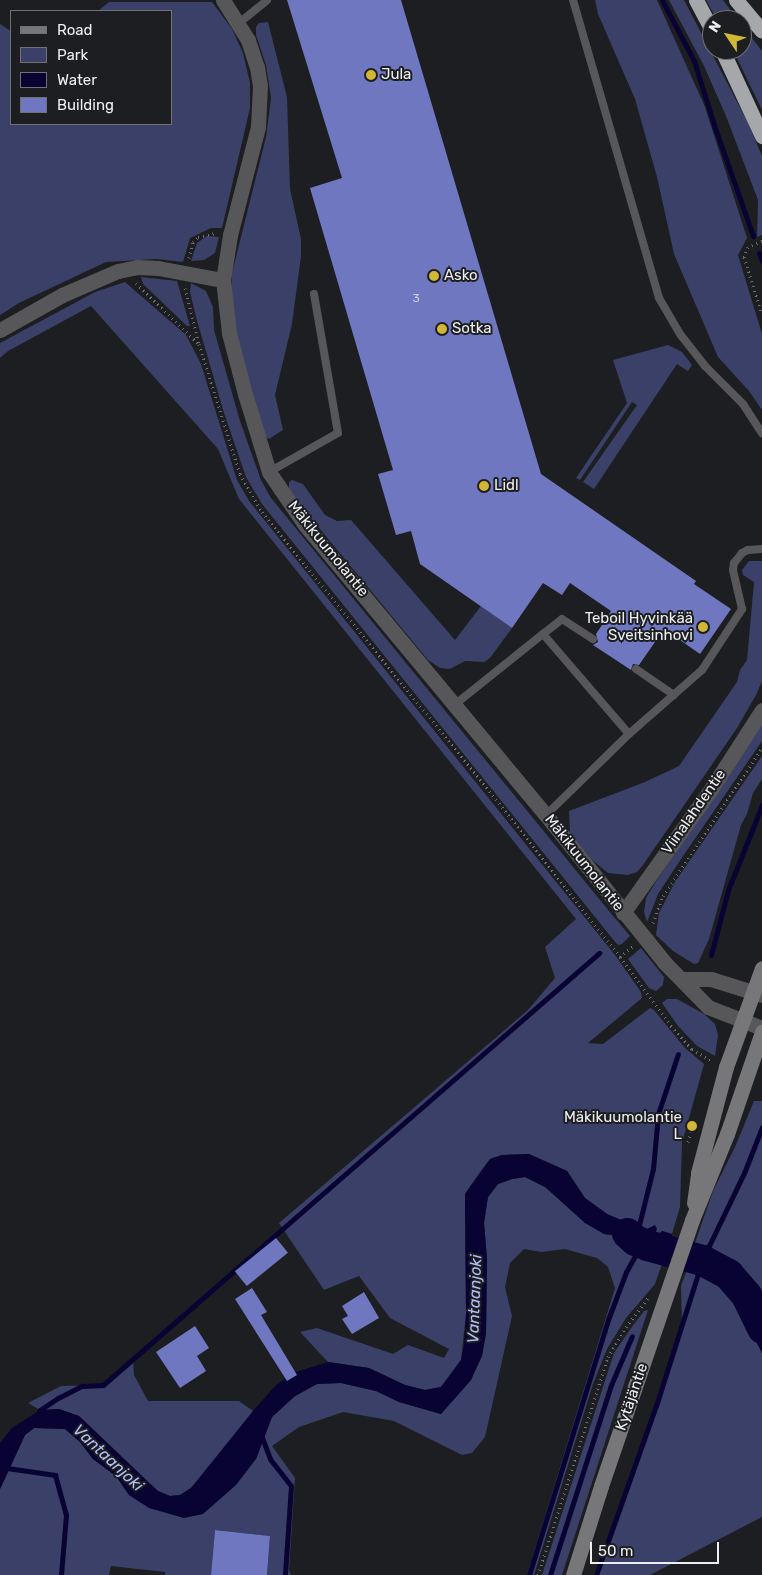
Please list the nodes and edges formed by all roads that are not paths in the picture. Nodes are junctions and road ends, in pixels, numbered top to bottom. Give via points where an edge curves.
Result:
1 (223, 0) edge
2 (267, 0) edge
3 (573, 0) edge
4 (696, 0) edge
5 (736, 0) edge
6 (702, 11) edge
7 (239, 23) junction
8 (762, 31) edge
9 (727, 60) edge
10 (762, 136) edge
11 (223, 280) junction
12 (314, 294) dead end
13 (0, 330) edge
14 (762, 433) edge
15 (269, 472) junction
16 (762, 549) edge
17 (543, 634) junction
18 (593, 639) dead end
19 (636, 669) dead end
20 (674, 695) junction
21 (453, 706) junction
22 (762, 710) edge
23 (629, 734) junction
24 (546, 814) junction
25 (624, 913) junction
26 (762, 968) edge
27 (683, 979) junction
28 (758, 993) edge
29 (743, 1022) junction
30 (762, 1030) edge
31 (692, 1220) junction
32 (573, 1575) edge

1 - 7 street, Mäkikuumolantie
2 - 7 lane
3 - 14 lane via 659,298 680,334 705,366 743,404
4 - 6 highway
5 - 8 highway
7 - 11 street, Mäkikuumolantie via 257,67 260,105 258,127 230,235
9 - 10 highway
11 - 13 street via 137,267 62,295
11 - 15 street, Mäkikuumolantie via 229,334
12 - 15 lane via 338,434
15 - 21 street, Mäkikuumolantie via 305,525
16 - 20 lane via 748,550 737,559 733,570 742,609 702,670
17 - 18 lane via 562,618
17 - 21 lane
17 - 23 lane
19 - 20 lane
20 - 23 lane
21 - 24 street, Mäkikuumolantie
22 - 25 street, Viinalahdentie
23 - 24 lane
24 - 25 street, Mäkikuumolantie
25 - 27 street, Mäkikuumolantie via 664,962
26 - 28 street, Kytäjäntie
27 - 28 street via 711,979
27 - 29 street, Mäkikuumolantie via 708,1007
28 - 29 street, Kytäjäntie
29 - 30 street, Mäkikuumolantie
29 - 31 street, Kytäjäntie via 712,1115 698,1173
30 - 31 street, Kytäjäntie via 714,1170
31 - 32 street, Kytäjäntie

